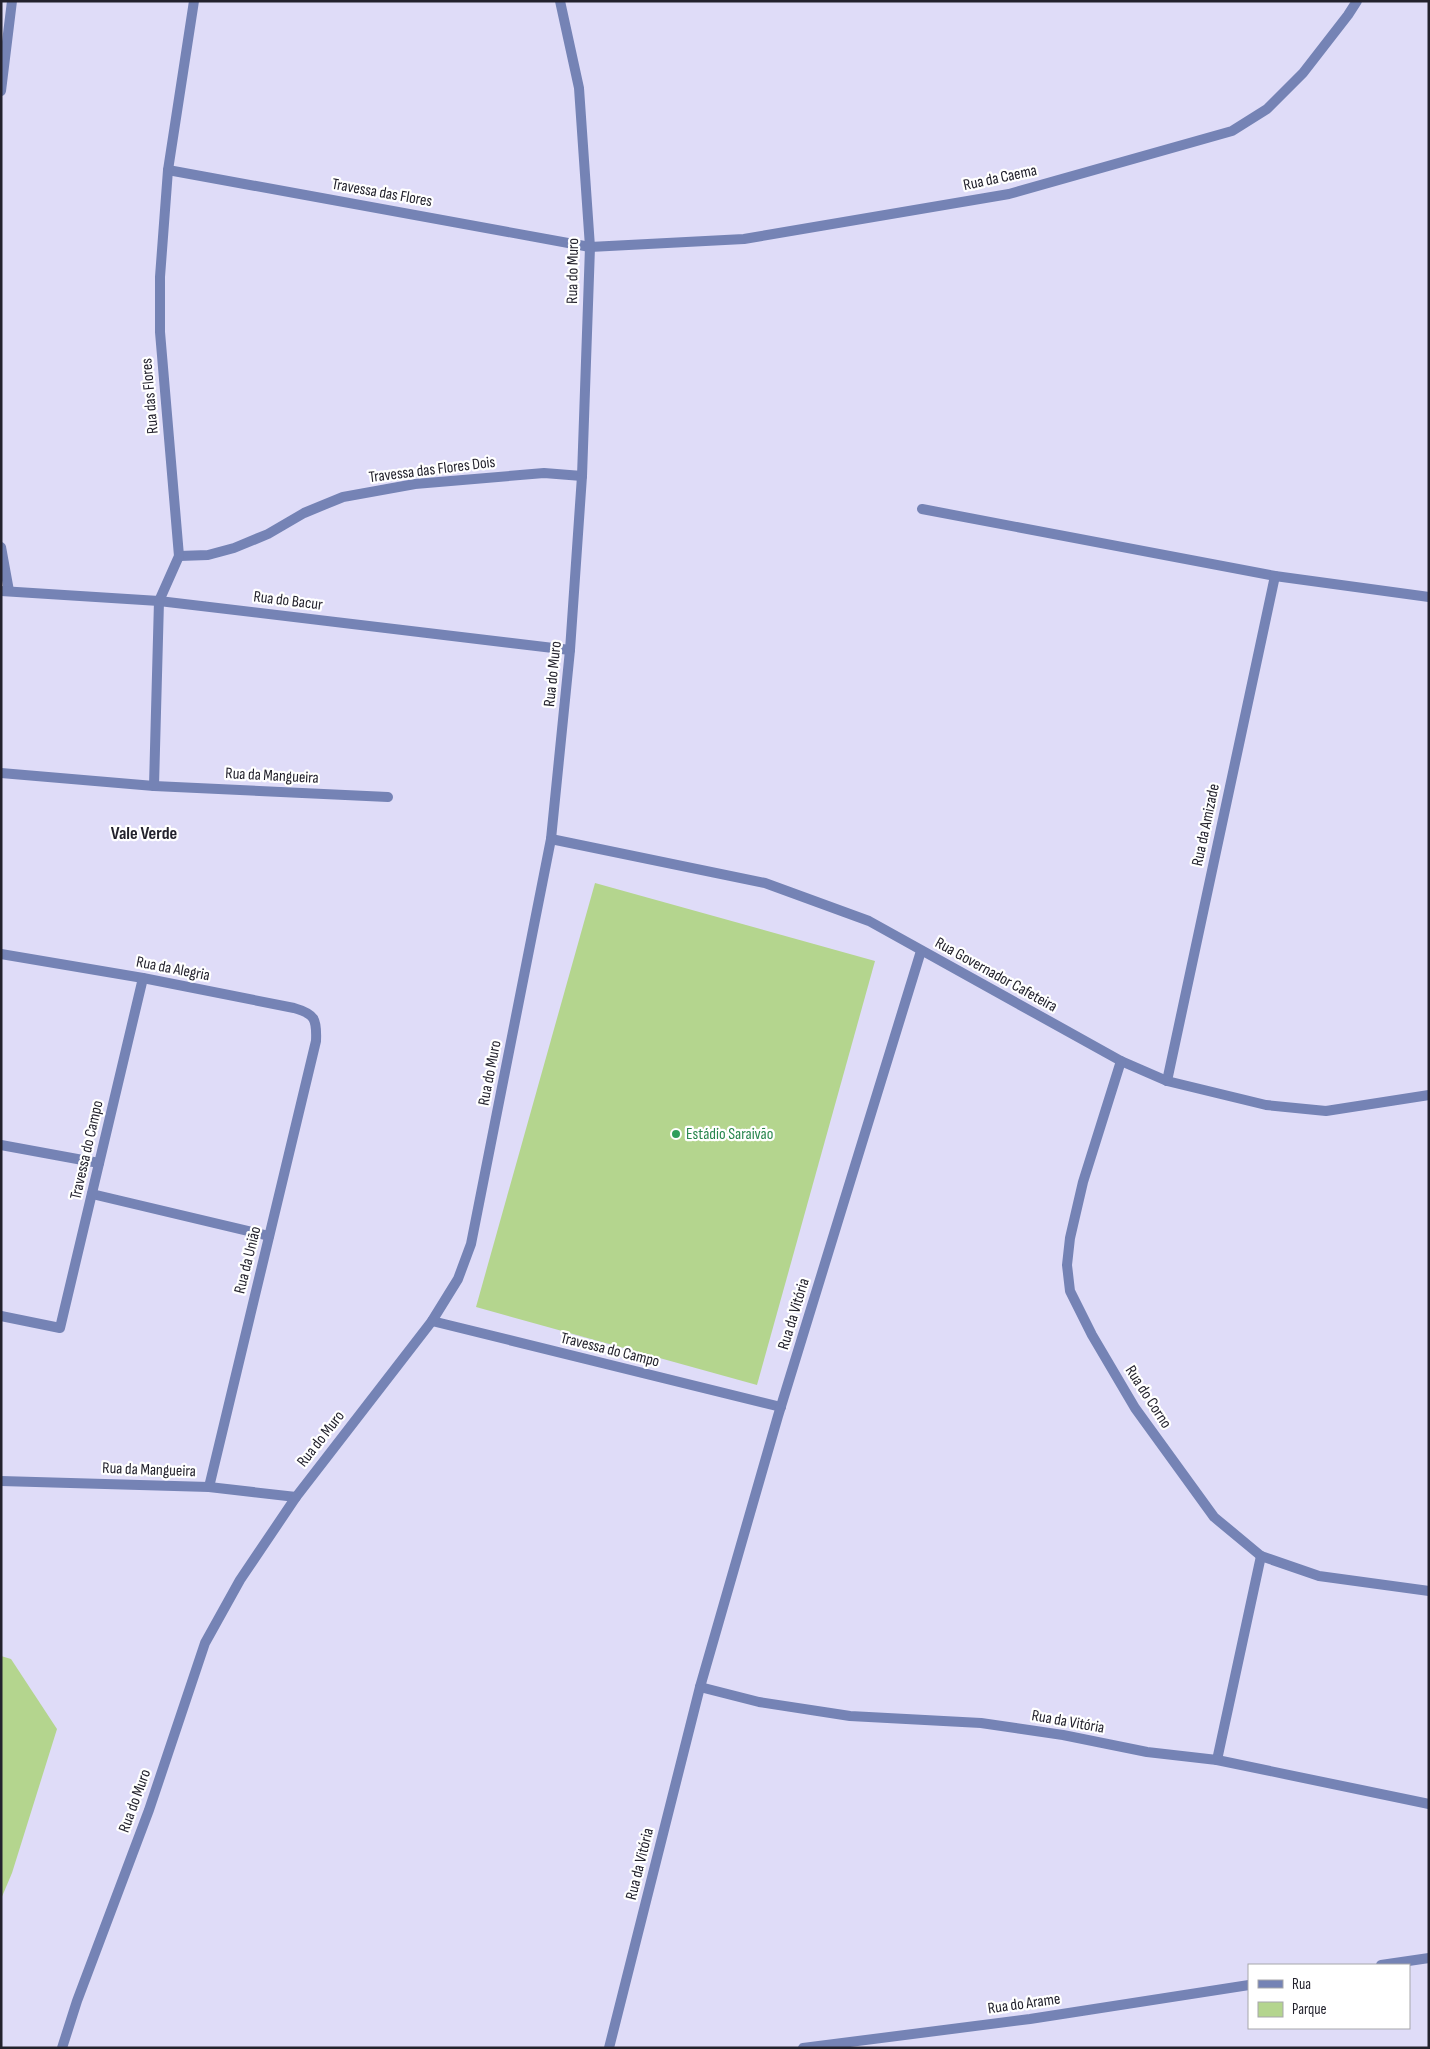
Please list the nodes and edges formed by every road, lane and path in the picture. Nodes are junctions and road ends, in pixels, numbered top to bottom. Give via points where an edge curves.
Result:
1 (12, 1) edge
2 (194, 1) edge
3 (560, 1) edge
4 (1357, 1) edge
5 (1, 91) edge
6 (168, 170) junction
7 (590, 247) junction
8 (582, 476) junction
9 (922, 509) dead end
10 (1, 547) edge
11 (179, 556) junction
12 (1275, 576) junction
13 (5, 591) edge
14 (1429, 597) edge
15 (160, 600) junction
16 (570, 650) junction
17 (1, 773) edge
18 (154, 786) junction
19 (388, 797) dead end
20 (551, 839) junction
21 (921, 951) junction
22 (1, 954) edge
23 (143, 978) junction
24 (316, 1041) joint
25 (1121, 1061) junction
26 (1167, 1081) junction
27 (1429, 1095) edge
28 (1, 1145) edge
29 (99, 1164) junction
30 (92, 1194) junction
31 (269, 1236) junction
32 (1, 1316) edge
33 (432, 1321) junction
34 (781, 1407) junction
35 (1, 1481) edge
36 (209, 1487) junction
37 (296, 1497) junction
38 (1261, 1556) junction
39 (1429, 1591) edge
40 (700, 1687) junction
41 (1217, 1760) junction
42 (1429, 1804) edge
43 (1429, 1958) edge
44 (1388, 1964) edge
45 (1248, 1985) edge
46 (62, 2048) edge
47 (609, 2048) edge
48 (803, 2048) edge

1 - 5 street
2 - 6 street, Rua das Flores
3 - 7 street, Rua do Muro via 579,88
4 - 7 street, Rua da Caema via 1303,73 1267,109 1232,131 1009,194 744,239
6 - 7 street, Travessa das Flores
6 - 11 street, Rua das Flores via 160,277 160,332
7 - 8 street, Rua do Muro
8 - 11 street, Travessa das Flores Dois via 544,473 415,484 343,497 234,548 208,555
8 - 16 street, Rua do Muro
9 - 12 street
10 - 13 street
11 - 15 street, Rua das Flores
12 - 14 street
12 - 26 street, Rua da Amizade
13 - 15 street, Rua do Bacur
15 - 16 street, Rua do Bacur
15 - 18 street, Rua das Flores
16 - 20 street, Rua do Muro
17 - 18 street
18 - 19 street, Rua da Mangueira
20 - 21 street, Rua Governador Cafeteira via 765,883 869,921
20 - 33 street, Rua do Muro via 471,1244 458,1279
21 - 25 street, Rua Governador Cafeteira
21 - 34 street, Rua da Vitória
22 - 23 street, Rua da Alegria
23 - 24 street, Rua da Alegria via 309,1013 317,1028
23 - 29 street, Travessa do Campo
24 - 31 street, Rua da União
25 - 26 street, Rua Governador Cafeteira
25 - 38 street, Rua do Corno via 1083,1182 1070,1238 1067,1265 1070,1291 1135,1408 1214,1517
26 - 27 street, Rua Governador Cafeteira via 1266,1105 1326,1111
28 - 29 street
29 - 30 street, Travessa do Campo
30 - 31 street
30 - 32 street, Travessa do Campo via 60,1328
31 - 36 street, Rua da União
33 - 34 street, Travessa do Campo
33 - 37 street, Rua do Muro
34 - 40 street, Rua da Vitória
35 - 36 street, Rua da Mangueira
36 - 37 street, Rua da Mangueira
37 - 46 street, Rua do Muro via 240,1580 205,1643 149,1810 76,2002
38 - 39 street, Rua do Corno via 1319,1576
38 - 41 street
40 - 41 street, Rua da Vitória via 759,1702 850,1716 981,1723 1064,1735 1146,1752
40 - 47 street, Rua da Vitória
41 - 42 street, Rua da Vitória
43 - 44 street
45 - 48 street, Rua do Arame

